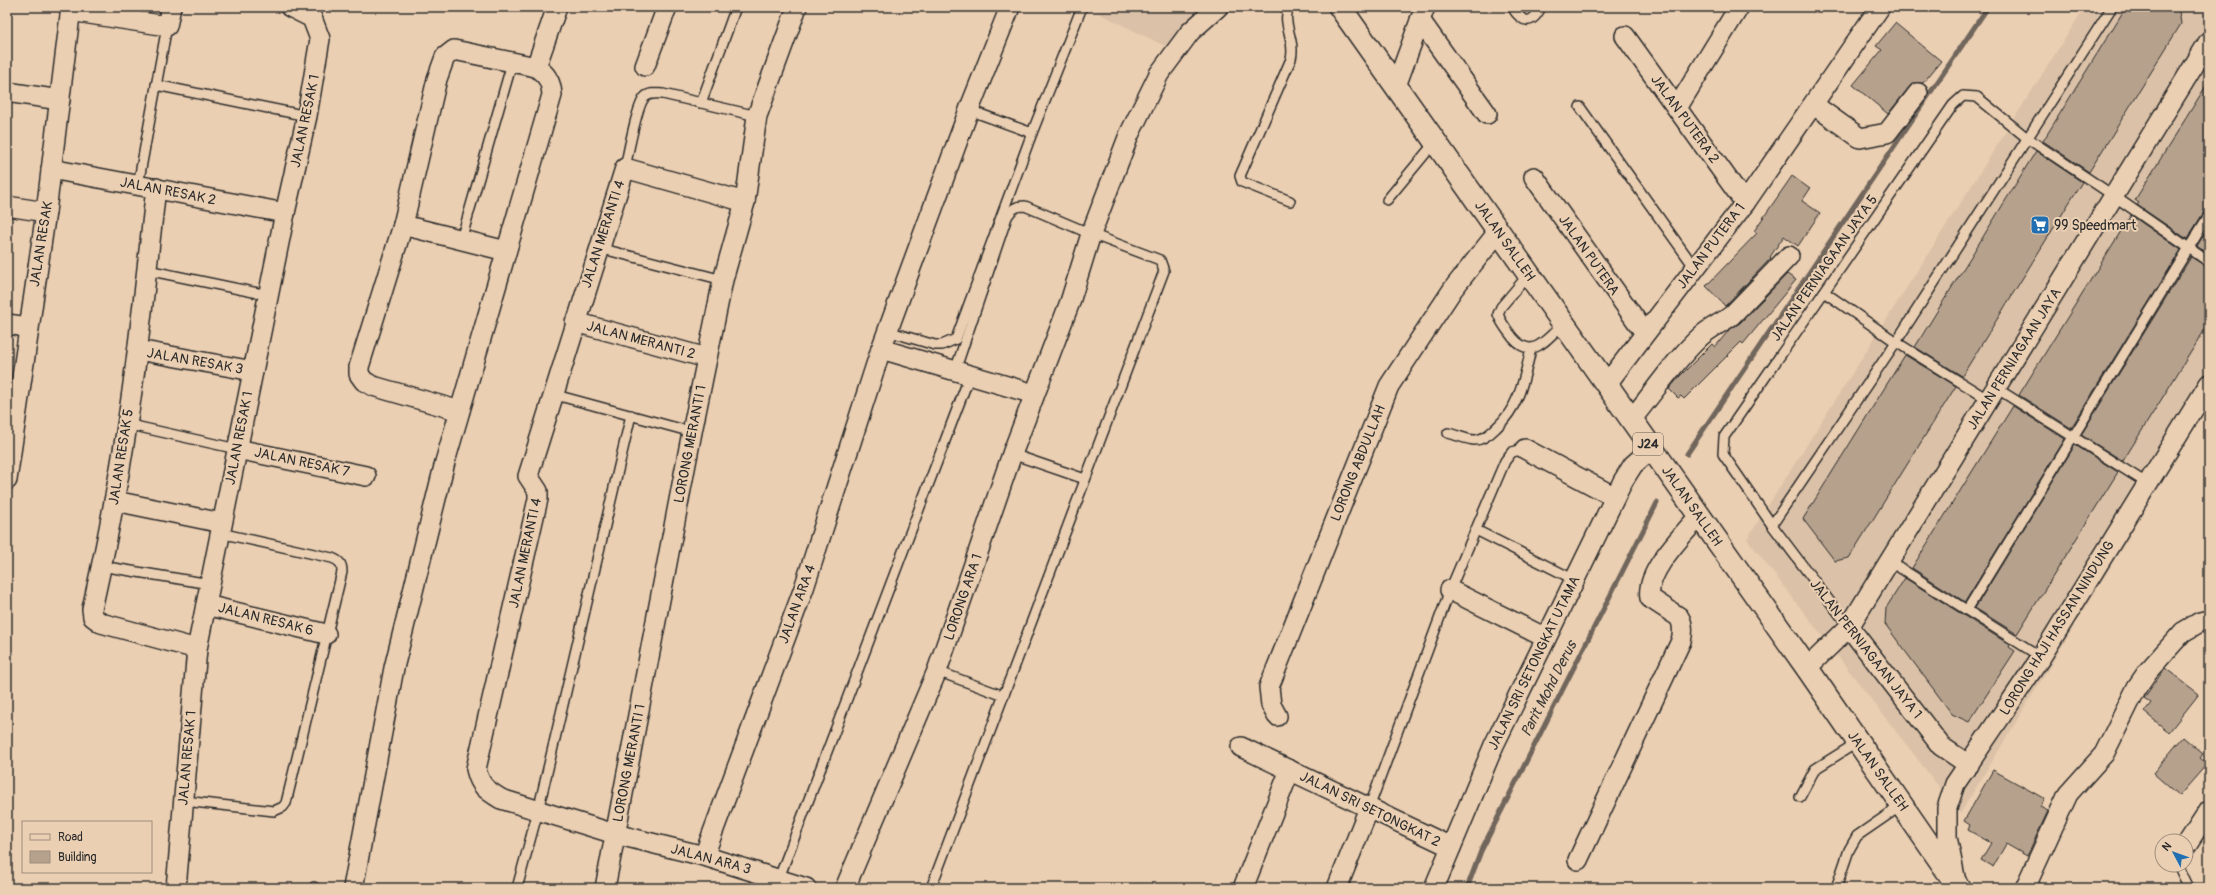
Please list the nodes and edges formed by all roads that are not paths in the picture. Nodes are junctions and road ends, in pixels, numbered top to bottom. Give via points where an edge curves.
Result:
1 (171, 7) edge
2 (290, 7) edge
3 (557, 7) edge
4 (667, 7) edge
5 (736, 7) edge
6 (797, 7) edge
7 (1010, 7) edge
8 (1082, 7) edge
9 (1218, 7) edge
10 (1289, 7) edge
11 (1340, 7) edge
12 (1512, 7) edge
13 (1541, 7) edge
14 (1739, 7) edge
15 (1880, 7) edge
16 (2112, 7) edge
17 (71, 9) edge
18 (1423, 14) edge
19 (167, 26) junction
20 (1625, 36) dead end
21 (2209, 41) edge
22 (512, 63) junction
23 (645, 66) dead end
24 (536, 67) junction
25 (156, 86) junction
26 (1396, 86) junction
27 (7, 92) edge
28 (1918, 93) dead end
29 (60, 100) junction
30 (701, 103) junction
31 (1814, 105) junction
32 (1580, 107) dead end
33 (1677, 108) junction
34 (969, 110) junction
35 (1487, 114) dead end
36 (307, 116) junction
37 (757, 116) junction
38 (1032, 133) junction
39 (2027, 138) junction
40 (1435, 142) junction
41 (624, 168) junction
42 (51, 169) junction
43 (1534, 178) dead end
44 (147, 186) junction
45 (2114, 196) junction
46 (1387, 200) dead end
47 (1290, 201) dead end
48 (745, 202) junction
49 (1745, 203) junction
50 (7, 206) edge
51 (46, 212) junction
52 (285, 213) junction
53 (2209, 215) edge
54 (403, 225) junction
55 (1498, 232) junction
56 (1091, 234) junction
57 (461, 240) junction
58 (599, 248) junction
59 (2188, 249) junction
60 (506, 250) junction
61 (1789, 256) dead end
62 (2209, 262) edge
63 (1695, 268) junction
64 (147, 270) junction
65 (1528, 275) junction
66 (723, 280) junction
67 (1824, 292) junction
68 (268, 295) junction
69 (576, 322) junction
70 (7, 324) edge
71 (1563, 324) junction
72 (28, 327) junction
73 (887, 331) junction
74 (1645, 333) junction
75 (1896, 342) junction
76 (1531, 348) junction
77 (881, 349) junction
78 (138, 350) junction
79 (707, 358) junction
80 (253, 371) junction
81 (962, 373) junction
82 (1606, 384) junction
83 (2209, 384) edge
84 (552, 394) junction
85 (1034, 394) junction
86 (1992, 394) junction
87 (460, 411) junction
88 (631, 415) junction
89 (1631, 420) junction
90 (126, 424) junction
91 (692, 432) junction
92 (1448, 433) dead end
93 (2072, 438) junction
94 (237, 449) junction
95 (1525, 449) joint
96 (1652, 449) junction
97 (1012, 454) junction
98 (366, 476) dead end
99 (1085, 479) junction
100 (7, 480) edge
101 (2148, 484) junction
102 (1615, 497) junction
103 (115, 501) junction
104 (1699, 516) junction
105 (1772, 525) junction
106 (221, 528) junction
107 (1476, 530) junction
108 (1889, 561) junction
109 (101, 566) junction
110 (1575, 580) junction
111 (210, 584) junction
112 (1450, 590) junction
113 (206, 605) junction
114 (1966, 610) junction
115 (2209, 620) edge
116 (1849, 627) junction
117 (326, 634) junction
118 (1546, 638) junction
119 (197, 649) junction
120 (2041, 657) junction
121 (1807, 668) junction
122 (937, 671) junction
123 (1004, 696) junction
124 (1277, 716) dead end
125 (1858, 742) junction
126 (1241, 747) dead end
127 (1969, 765) junction
128 (1290, 770) junction
129 (1800, 797) dead end
130 (184, 801) junction
131 (1902, 805) junction
132 (1369, 808) junction
133 (2209, 810) edge
134 (538, 811) junction
135 (2194, 833) edge
136 (615, 834) junction
137 (1451, 847) junction
138 (704, 856) junction
139 (1578, 860) dead end
140 (2182, 873) edge
141 (779, 878) junction
142 (1958, 885) edge
143 (176, 888) edge
144 (353, 888) edge
145 (517, 888) edge
146 (606, 888) edge
147 (806, 888) edge
148 (845, 888) edge
149 (932, 888) edge
150 (1244, 888) edge
151 (1337, 888) edge
152 (1434, 888) edge
153 (1836, 888) edge
154 (2025, 888) edge
155 (2189, 888) edge

1 - 19 street
2 - 36 street, JALAN RESAK 1 via 312,18 320,39
3 - 24 street
4 - 23 street
5 - 30 lane
6 - 37 street, LORONG MERANTI 1
7 - 34 street, JALAN ARA 4
8 - 38 lane
9 - 56 street, LORONG ARA 1 via 1190,32 1159,74 1128,135
10 - 47 lane via 1286,14 1294,49 1240,176 1242,182
11 - 26 main road, JALAN SALLEH / J24
12 - 13 lane via 1520,18 1527,21 1535,17
14 - 33 street
15 - 31 street, JALAN PUTERA 1
16 - 39 lane
17 - 19 street
17 - 29 street, JALAN RESAK
18 - 26 street
18 - 35 street
19 - 25 lane
20 - 33 street, JALAN PUTERA 2
21 - 45 street, JALAN PERNIAGAAN JAYA
22 - 24 street
22 - 54 street via 454,50 445,56
22 - 57 lane
24 - 60 street via 546,75 551,84 552,95
25 - 36 lane
25 - 44 lane
26 - 40 main road, JALAN SALLEH / J24
27 - 29 street
28 - 31 street via 1887,133 1860,138
29 - 42 street, JALAN RESAK
30 - 37 lane
30 - 41 lane via 663,94 649,94 644,97 638,110
31 - 49 street, JALAN PUTERA 1
32 - 63 lane
33 - 49 street, JALAN PUTERA 2
34 - 38 lane
34 - 73 street, JALAN ARA 4
36 - 52 street, JALAN RESAK 1
37 - 48 street, LORONG MERANTI 1
38 - 73 lane via 956,339 935,345
39 - 45 lane
39 - 67 lane, JALAN PERNIAGAAN JAYA 5 via 1976,97 1963,96 1953,105
39 - 75 lane
40 - 46 lane
40 - 55 main road, JALAN SALLEH / J24
41 - 48 street
41 - 58 street, JALAN MERANTI 4
42 - 44 street, JALAN RESAK 2
42 - 51 street, JALAN RESAK
43 - 74 street, JALAN PUTERA
44 - 52 street, JALAN RESAK 2
44 - 64 street, JALAN RESAK 5
45 - 59 lane
45 - 86 street, JALAN PERNIAGAAN JAYA
48 - 66 street, LORONG MERANTI 1
49 - 63 street, JALAN PUTERA 1
50 - 51 street
51 - 72 street, JALAN RESAK
52 - 68 street, JALAN RESAK 1
53 - 59 lane
54 - 57 street
54 - 87 street via 358,374 374,386
55 - 65 main road, JALAN SALLEH / J24
55 - 124 street, LORONG ABDULLAH via 1453,289 1389,386 1269,686 1271,705
56 - 81 lane via 1026,206 1017,206 1011,210
56 - 85 street, LORONG ARA 1 via 1070,302
56 - 99 lane via 1160,260 1164,271
57 - 60 street
58 - 66 lane
58 - 69 street, JALAN MERANTI 4
59 - 62 lane
59 - 93 lane
60 - 87 street
61 - 89 street via 1732,315 1710,328 1696,341
63 - 74 street, JALAN PUTERA 1
64 - 68 lane
64 - 78 street, JALAN RESAK 5
65 - 71 main road, JALAN SALLEH / J24
65 - 76 lane via 1498,314 1503,325 1520,346
66 - 79 street, LORONG MERANTI 1
67 - 75 lane
67 - 105 lane, JALAN PERNIAGAAN JAYA 5 via 1724,438 1723,454
68 - 80 street, JALAN RESAK 1
69 - 79 street, JALAN MERANTI 2
69 - 84 street, JALAN MERANTI 4
70 - 72 street
71 - 76 lane via 1537,347
71 - 82 main road, JALAN SALLEH / J24
72 - 100 street, JALAN RESAK
73 - 77 street, JALAN ARA 4
74 - 82 street, JALAN PUTERA 1
75 - 86 lane
75 - 105 lane
76 - 92 lane via 1523,387 1507,419 1480,439 1473,440
77 - 81 street
77 - 138 street, JALAN ARA 4 via 804,588
78 - 80 street, JALAN RESAK 3
78 - 90 street, JALAN RESAK 5
79 - 91 street, LORONG MERANTI 1
80 - 94 street, JALAN RESAK 1
81 - 85 street
81 - 141 lane
82 - 89 main road, JALAN SALLEH / J24
83 - 101 street, LORONG HAJI HASSAN NINDUNG
84 - 88 lane
84 - 134 street, JALAN MERANTI 4 via 528,476 538,491 538,499 476,769 479,782 488,791 501,799
85 - 97 street, LORONG ARA 1
86 - 93 lane
86 - 108 street, JALAN PERNIAGAAN JAYA
87 - 144 street via 394,668
88 - 91 lane
88 - 134 lane
89 - 96 main road, JALAN SALLEH / J24
90 - 94 lane
90 - 103 street, JALAN RESAK 5
91 - 136 street, LORONG MERANTI 1
93 - 101 lane
93 - 114 lane
94 - 98 street, JALAN RESAK 7
94 - 106 street, JALAN RESAK 1
95 - 102 street
95 - 107 lane via 1512,452 1505,461
96 - 102 street, JALAN SRI SETONGKAT UTAMA via 1633,465
96 - 104 main road, JALAN SALLEH / J24
97 - 99 lane
97 - 122 street, LORONG ARA 1
99 - 123 lane
101 - 120 street, LORONG HAJI HASSAN NINDUNG
102 - 110 street, JALAN SRI SETONGKAT UTAMA
103 - 106 street
103 - 109 street, JALAN RESAK 5
104 - 121 main road, JALAN SALLEH / J24
104 - 139 street via 1656,570 1648,591 1650,598 1679,617 1683,632 1681,641
105 - 116 lane, JALAN PERNIAGAAN JAYA 1
106 - 111 street, JALAN RESAK 1
106 - 117 lane via 338,560 342,572
107 - 110 lane
107 - 112 lane
108 - 114 lane
108 - 116 street, JALAN PERNIAGAAN JAYA
109 - 111 lane
109 - 119 street, JALAN RESAK 5 via 92,609 93,617 110,626
110 - 118 street, JALAN SRI SETONGKAT UTAMA
111 - 113 street, JALAN RESAK 1
112 - 118 street
112 - 132 lane
113 - 117 street, JALAN RESAK 6
113 - 119 street, JALAN RESAK 1
114 - 120 lane
115 - 154 street via 2183,632 2145,676 2104,754 2068,794
116 - 121 street, JALAN PERNIAGAAN JAYA
116 - 127 street, JALAN PERNIAGAAN JAYA 1 via 1941,746
117 - 130 lane via 283,807 274,811
118 - 137 street, JALAN SRI SETONGKAT UTAMA via 1494,745
119 - 130 street, JALAN RESAK 1
120 - 127 street, LORONG HAJI HASSAN NINDUNG
121 - 125 main road, JALAN SALLEH / J24
122 - 123 lane
122 - 148 street, LORONG ARA 1
123 - 149 lane
125 - 129 lane via 1815,770
125 - 131 main road, JALAN SALLEH / J24
126 - 128 street, JALAN SRI SETONGKAT 2
127 - 142 street, LORONG HAJI HASSAN NINDUNG via 1955,784 1947,808 1947,837
128 - 132 street, JALAN SRI SETONGKAT 2
128 - 150 street, JALAN SRI SETONGKAT 2
130 - 143 street, JALAN RESAK 1
131 - 142 main road, JALAN SALLEH / J24
131 - 153 lane via 1857,836 1849,850
132 - 137 street, JALAN SRI SETONGKAT 2
132 - 151 street
133 - 135 street
134 - 136 street, JALAN MERANTI 4
134 - 145 lane
136 - 138 street, JALAN ARA 3
136 - 146 street, LORONG MERANTI 1
137 - 152 street, JALAN SRI SETONGKAT UTAMA
138 - 141 street, JALAN ARA 3
140 - 155 lane
141 - 147 street, JALAN ARA 3

